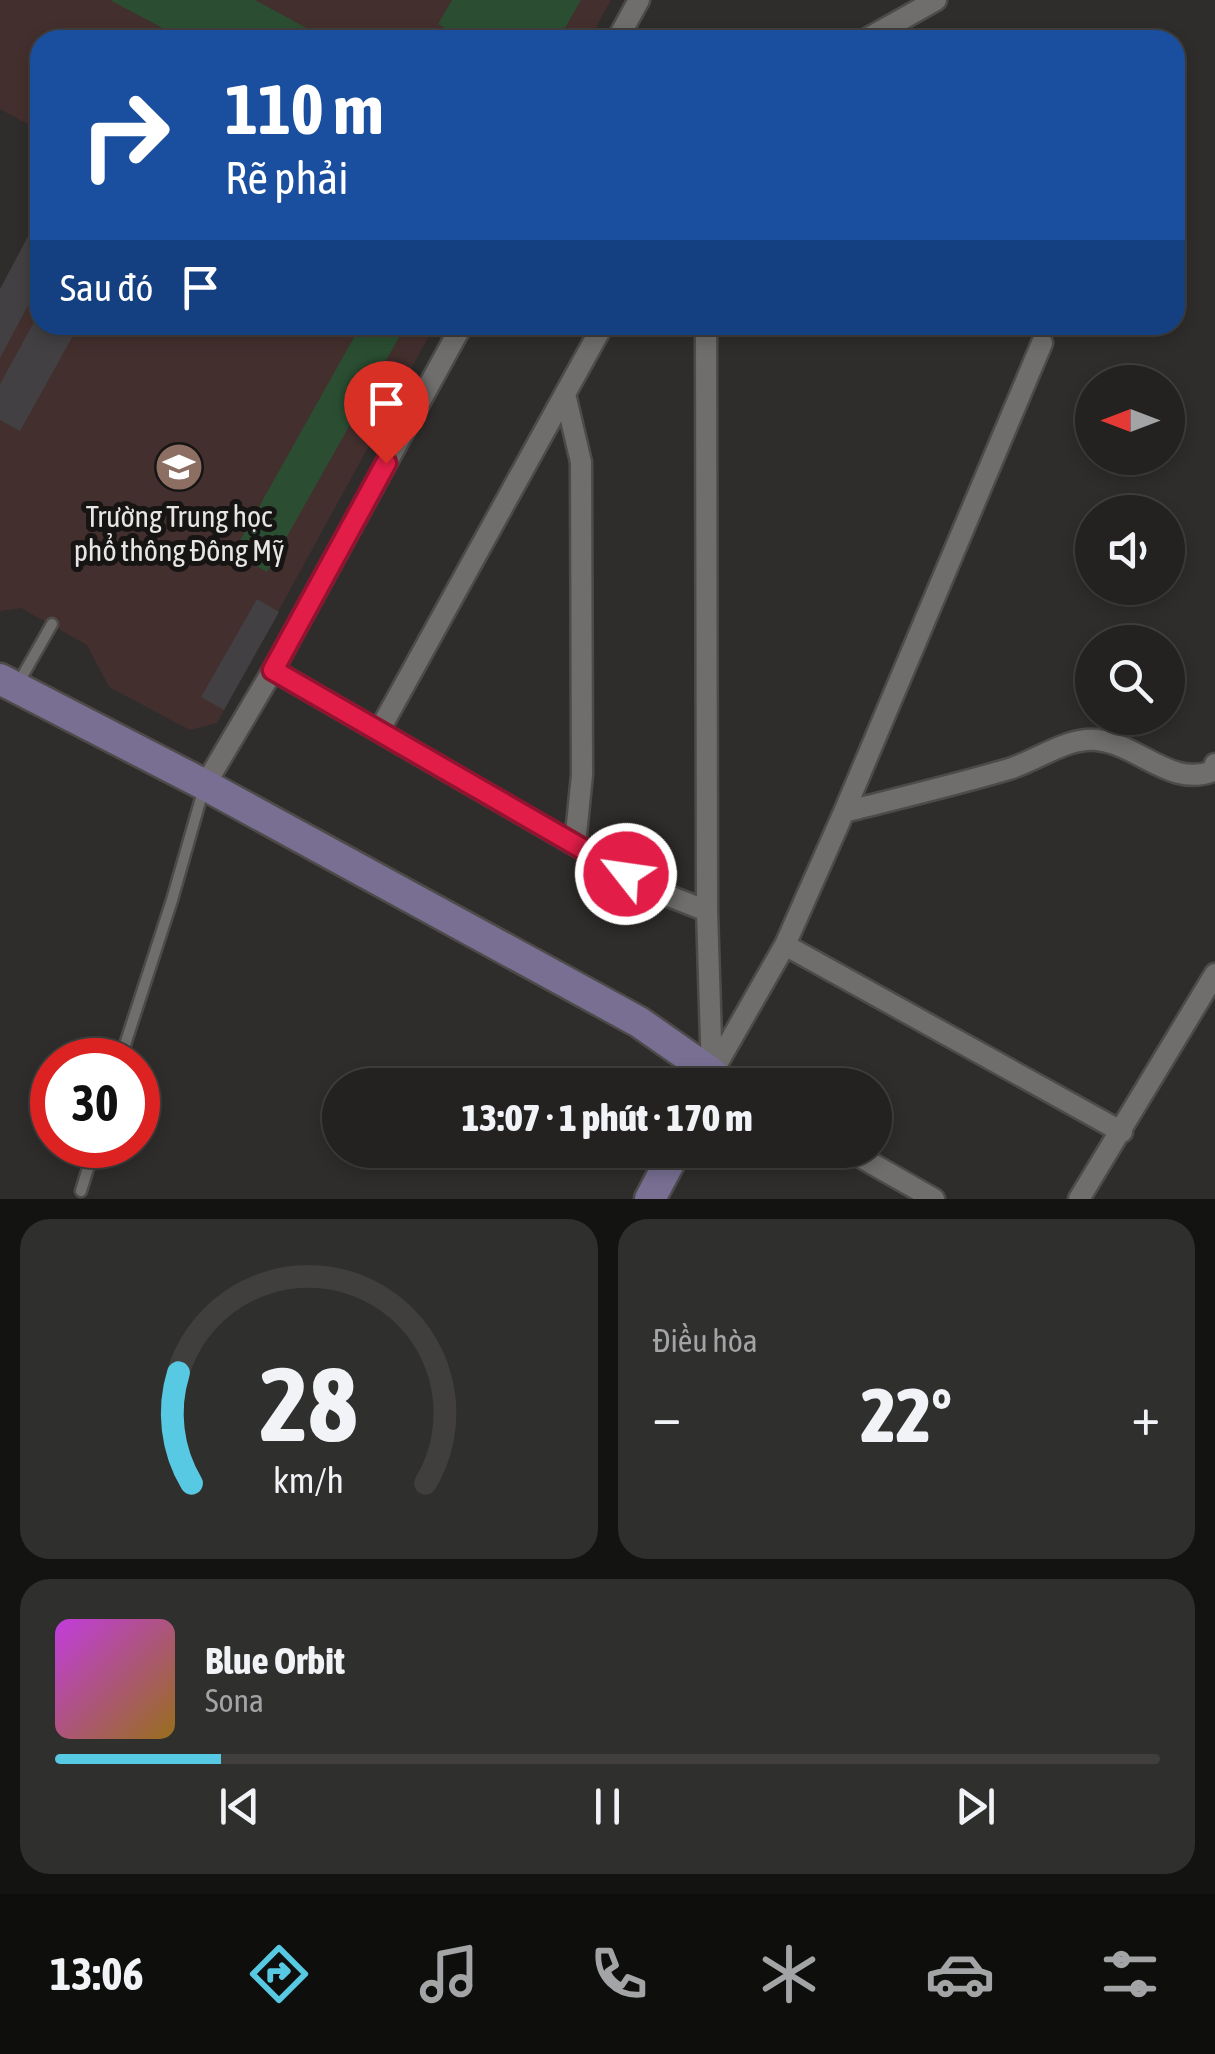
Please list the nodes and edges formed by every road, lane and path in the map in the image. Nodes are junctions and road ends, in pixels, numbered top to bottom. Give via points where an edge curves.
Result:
1 (639, 0) edge
2 (936, 0) edge
3 (901, 6) edge
4 (623, 30) edge
5 (876, 30) edge
6 (457, 335) edge
7 (597, 335) edge
8 (706, 335) edge
9 (1042, 343) dead end
10 (565, 394) junction
11 (52, 624) dead end
12 (273, 670) junction
13 (8, 683) edge
14 (378, 731) junction
15 (1215, 764) edge
16 (205, 785) junction
17 (844, 812) junction
18 (575, 844) junction
19 (707, 910) junction
20 (785, 945) junction
21 (1215, 974) edge
22 (127, 1038) edge
23 (701, 1068) edge
24 (717, 1068) edge
25 (724, 1068) edge
26 (1122, 1132) junction
27 (88, 1168) edge
28 (666, 1168) edge
29 (880, 1168) edge
30 (81, 1191) dead end
31 (650, 1199) edge
32 (934, 1199) edge
33 (1079, 1199) edge

1 - 4 street
2 - 3 street
3 - 5 street
6 - 12 street
7 - 10 street
8 - 19 street
9 - 17 street
10 - 14 street
10 - 18 street via 581,462 582,775
11 - 13 lane
12 - 14 street
12 - 16 street
13 - 16 street
14 - 18 street
15 - 17 street via 1196,778 1100,740 1081,740 1014,768
16 - 22 lane
16 - 23 street via 640,1022
17 - 20 street
18 - 19 street via 651,888
19 - 24 street
20 - 25 street
20 - 26 street
21 - 26 street
26 - 33 street
27 - 30 lane
28 - 31 street
29 - 32 street

